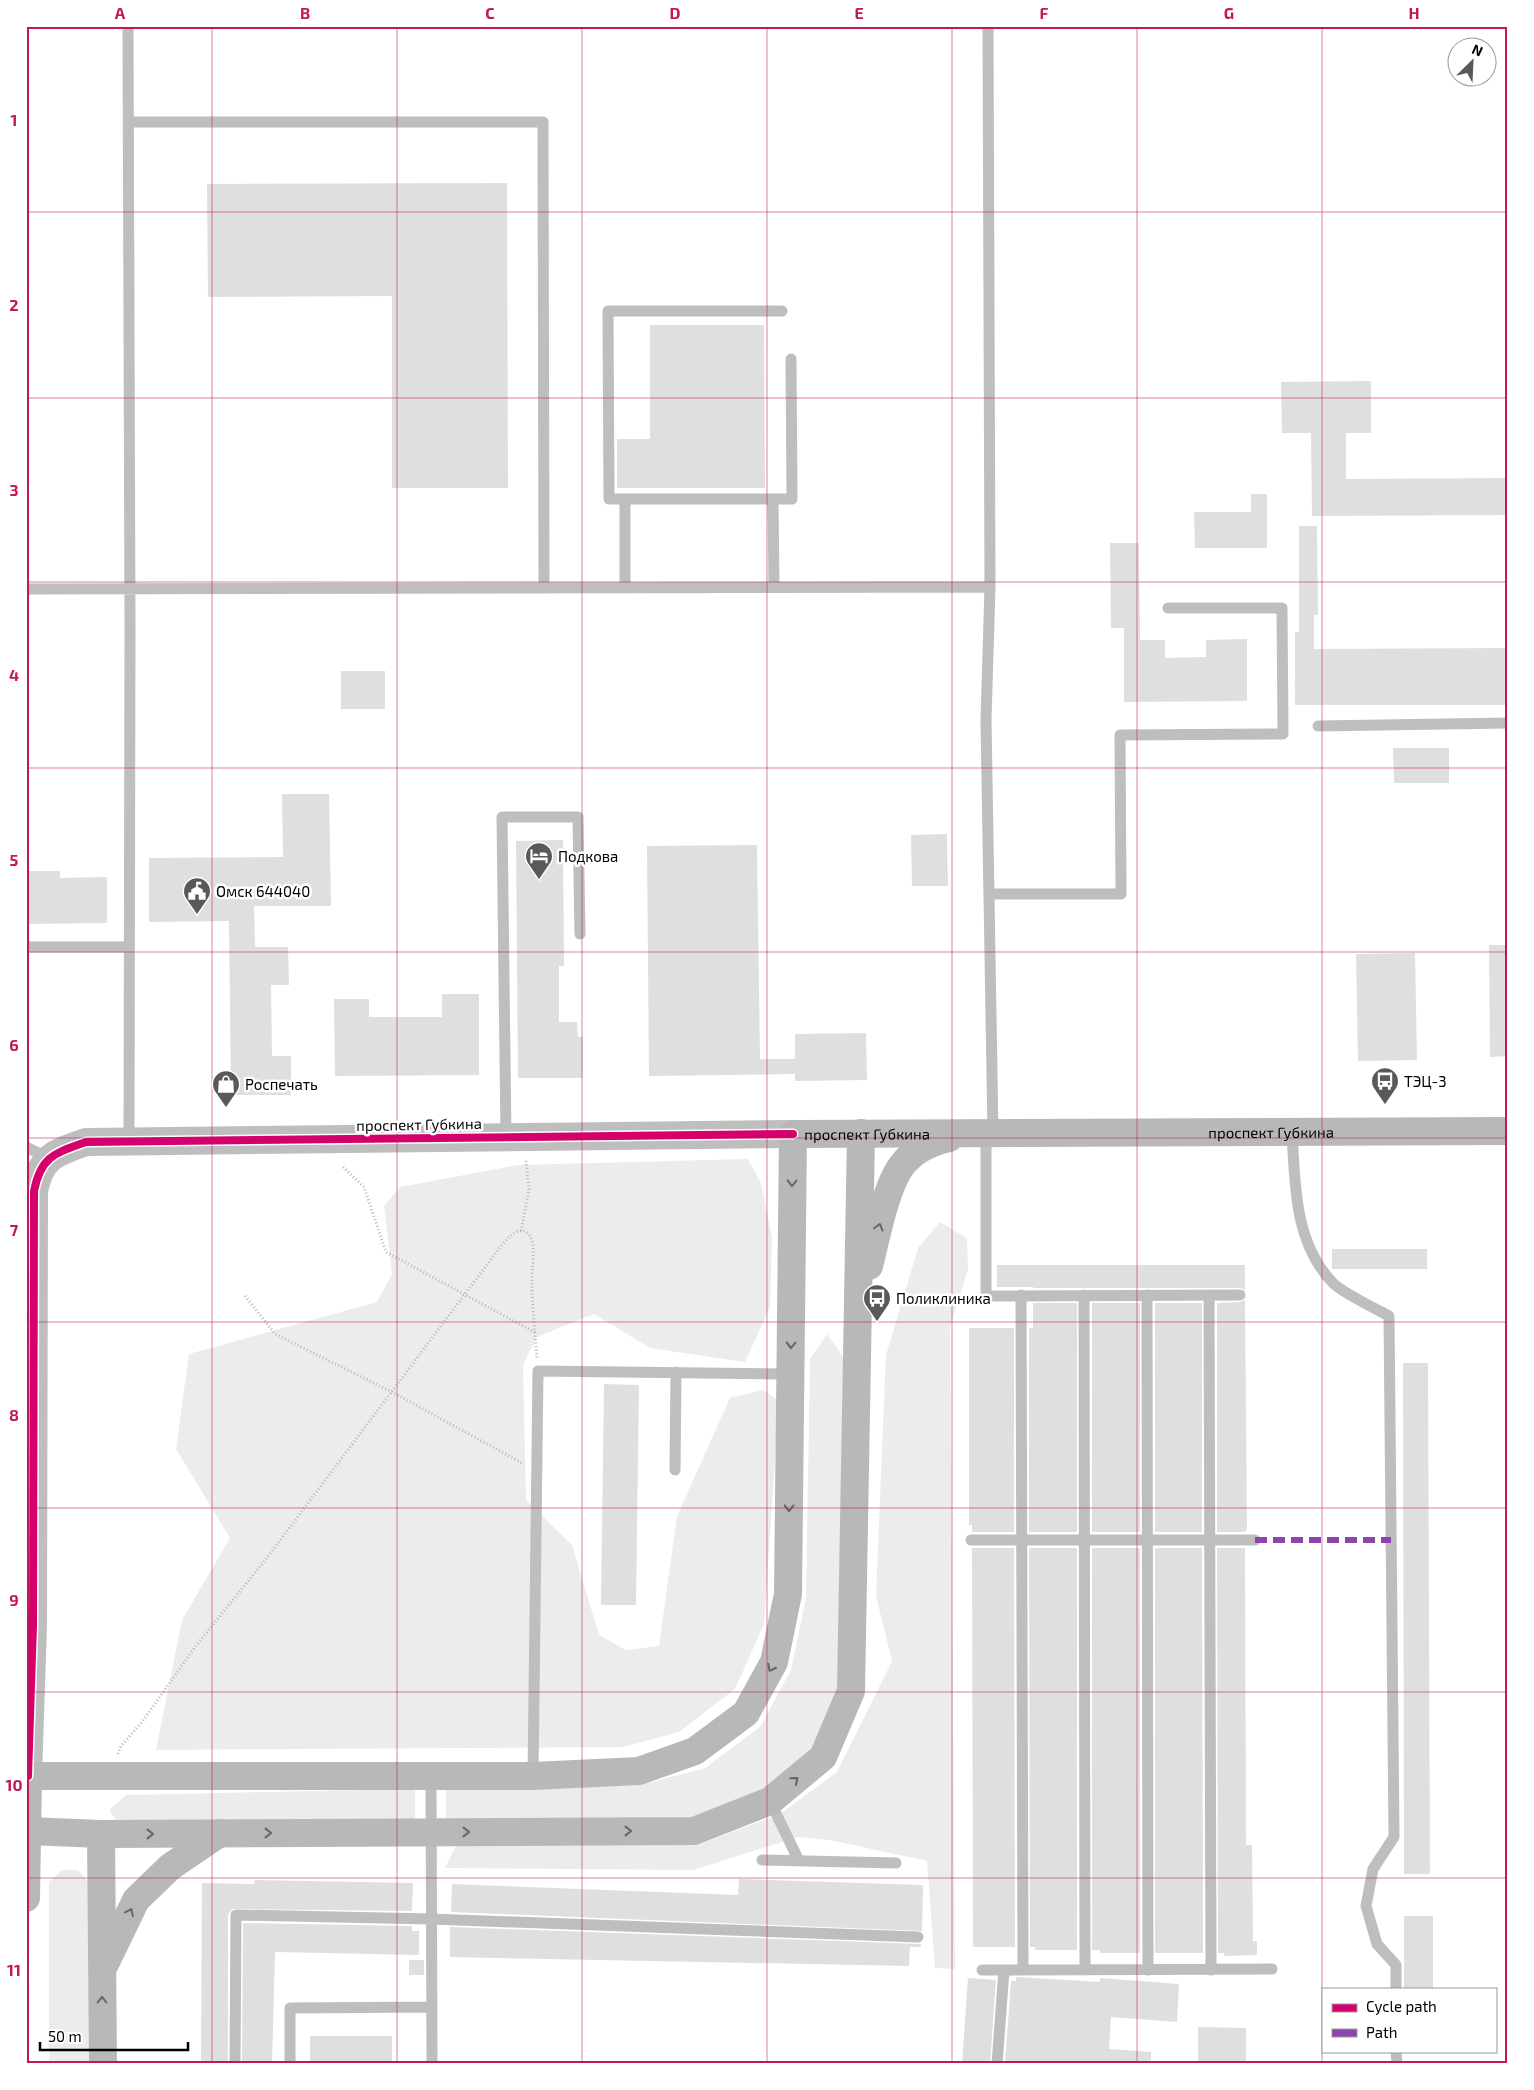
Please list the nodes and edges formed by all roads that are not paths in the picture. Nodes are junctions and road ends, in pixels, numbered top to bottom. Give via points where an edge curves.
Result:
1 (128, 26) edge
2 (988, 26) edge
3 (128, 122) junction
4 (782, 311) dead end
5 (791, 359) dead end
6 (625, 499) junction
7 (773, 499) junction
8 (774, 587) junction
9 (990, 587) junction
10 (544, 588) junction
11 (625, 588) junction
12 (26, 589) edge
13 (130, 589) junction
14 (1168, 608) dead end
15 (1508, 723) edge
16 (1318, 726) dead end
17 (989, 894) junction
18 (580, 934) dead end
19 (26, 947) edge
20 (129, 947) junction
21 (1508, 1131) edge
22 (1292, 1132) junction
23 (861, 1133) junction
24 (982, 1133) junction
25 (793, 1134) junction
26 (514, 1137) junction
27 (129, 1141) junction
28 (38, 1152) edge
29 (1021, 1295) junction
30 (1084, 1295) junction
31 (1146, 1295) junction
32 (1209, 1295) junction
33 (1240, 1295) dead end
34 (858, 1308) junction
35 (676, 1372) junction
36 (790, 1374) junction
37 (675, 1470) dead end
38 (970, 1540) dead end
39 (1021, 1540) junction
40 (1084, 1540) junction
41 (1147, 1540) junction
42 (1210, 1540) junction
43 (1256, 1540) dead end
44 (28, 1776) junction
45 (431, 1776) junction
46 (533, 1776) junction
47 (770, 1801) junction
48 (27, 1831) edge
49 (431, 1832) junction
50 (220, 1833) junction
51 (101, 1834) junction
52 (762, 1860) dead end
53 (799, 1861) junction
54 (896, 1863) dead end
55 (26, 1898) edge
56 (431, 1919) junction
57 (918, 1937) dead end
58 (982, 1970) dead end
59 (1004, 1970) junction
60 (1022, 1970) junction
61 (1086, 1970) junction
62 (1148, 1970) junction
63 (1211, 1970) junction
64 (1272, 1970) dead end
65 (102, 1972) junction
66 (1396, 1988) edge
67 (432, 2007) junction
68 (103, 2064) edge
69 (235, 2064) edge
70 (290, 2064) edge
71 (432, 2064) edge
72 (997, 2064) edge

1 - 3 lane
2 - 9 lane
3 - 10 lane via 543,122
3 - 13 lane
4 - 6 lane via 608,311 609,499
5 - 7 lane via 792,498
6 - 7 lane
6 - 11 lane
7 - 8 lane
8 - 9 lane
8 - 11 lane
9 - 17 lane via 986,720
10 - 11 lane
10 - 13 lane
12 - 13 lane
13 - 20 lane
14 - 17 lane via 1282,608 1283,734 1120,735 1121,894
15 - 16 lane
17 - 24 lane
18 - 26 lane via 578,817 502,818
19 - 20 lane
20 - 27 lane
21 - 22 main road, проспект Губкина
22 - 24 main road, проспект Губкина
22 - 66 lane via 1297,1205 1310,1252 1334,1284 1389,1316 1394,1836 1373,1869 1366,1906 1377,1944 1396,1965
23 - 24 main road, проспект Губкина
23 - 25 main road, проспект Губкина
23 - 34 main road
24 - 29 lane via 986,1296
34 -> 24 main road via 888,1196 903,1164 929,1143
25 - 26 street, проспект Губкина
25 -> 36 main road
26 - 27 street, проспект Губкина
27 - 28 street, проспект Губкина via 86,1142
28 - 44 street via 34,1191 34,1625
29 - 30 lane
29 - 39 lane
30 - 31 lane
30 - 40 lane
31 - 32 lane
31 - 41 lane
32 - 33 lane
32 - 42 lane
47 -> 34 main road via 823,1757 851,1691
35 - 36 lane
35 - 37 lane
35 - 46 lane via 538,1371
36 -> 46 main road via 788,1594 774,1662 746,1713 695,1751 639,1771
38 - 39 lane
39 - 40 lane
39 - 60 lane
40 - 41 lane
40 - 61 lane
41 - 42 lane
41 - 62 lane
42 - 43 lane
42 - 63 lane
44 - 45 main road
44 - 48 main road
45 - 46 main road
45 - 49 lane
49 -> 47 main road via 694,1831
47 - 53 lane
48 - 51 main road
48 - 55 main road
50 -> 49 main road
49 - 56 lane
51 -> 50 main road
65 -> 50 main road via 136,1900 170,1867
51 - 65 main road
52 - 53 lane
53 - 54 lane
56 - 57 lane
56 - 67 lane
56 - 69 lane via 236,1915
58 - 59 lane
59 - 60 lane
59 - 72 lane
60 - 61 lane
61 - 62 lane
62 - 63 lane
63 - 64 lane
68 -> 65 main road
67 - 70 lane via 290,2008
67 - 71 lane

